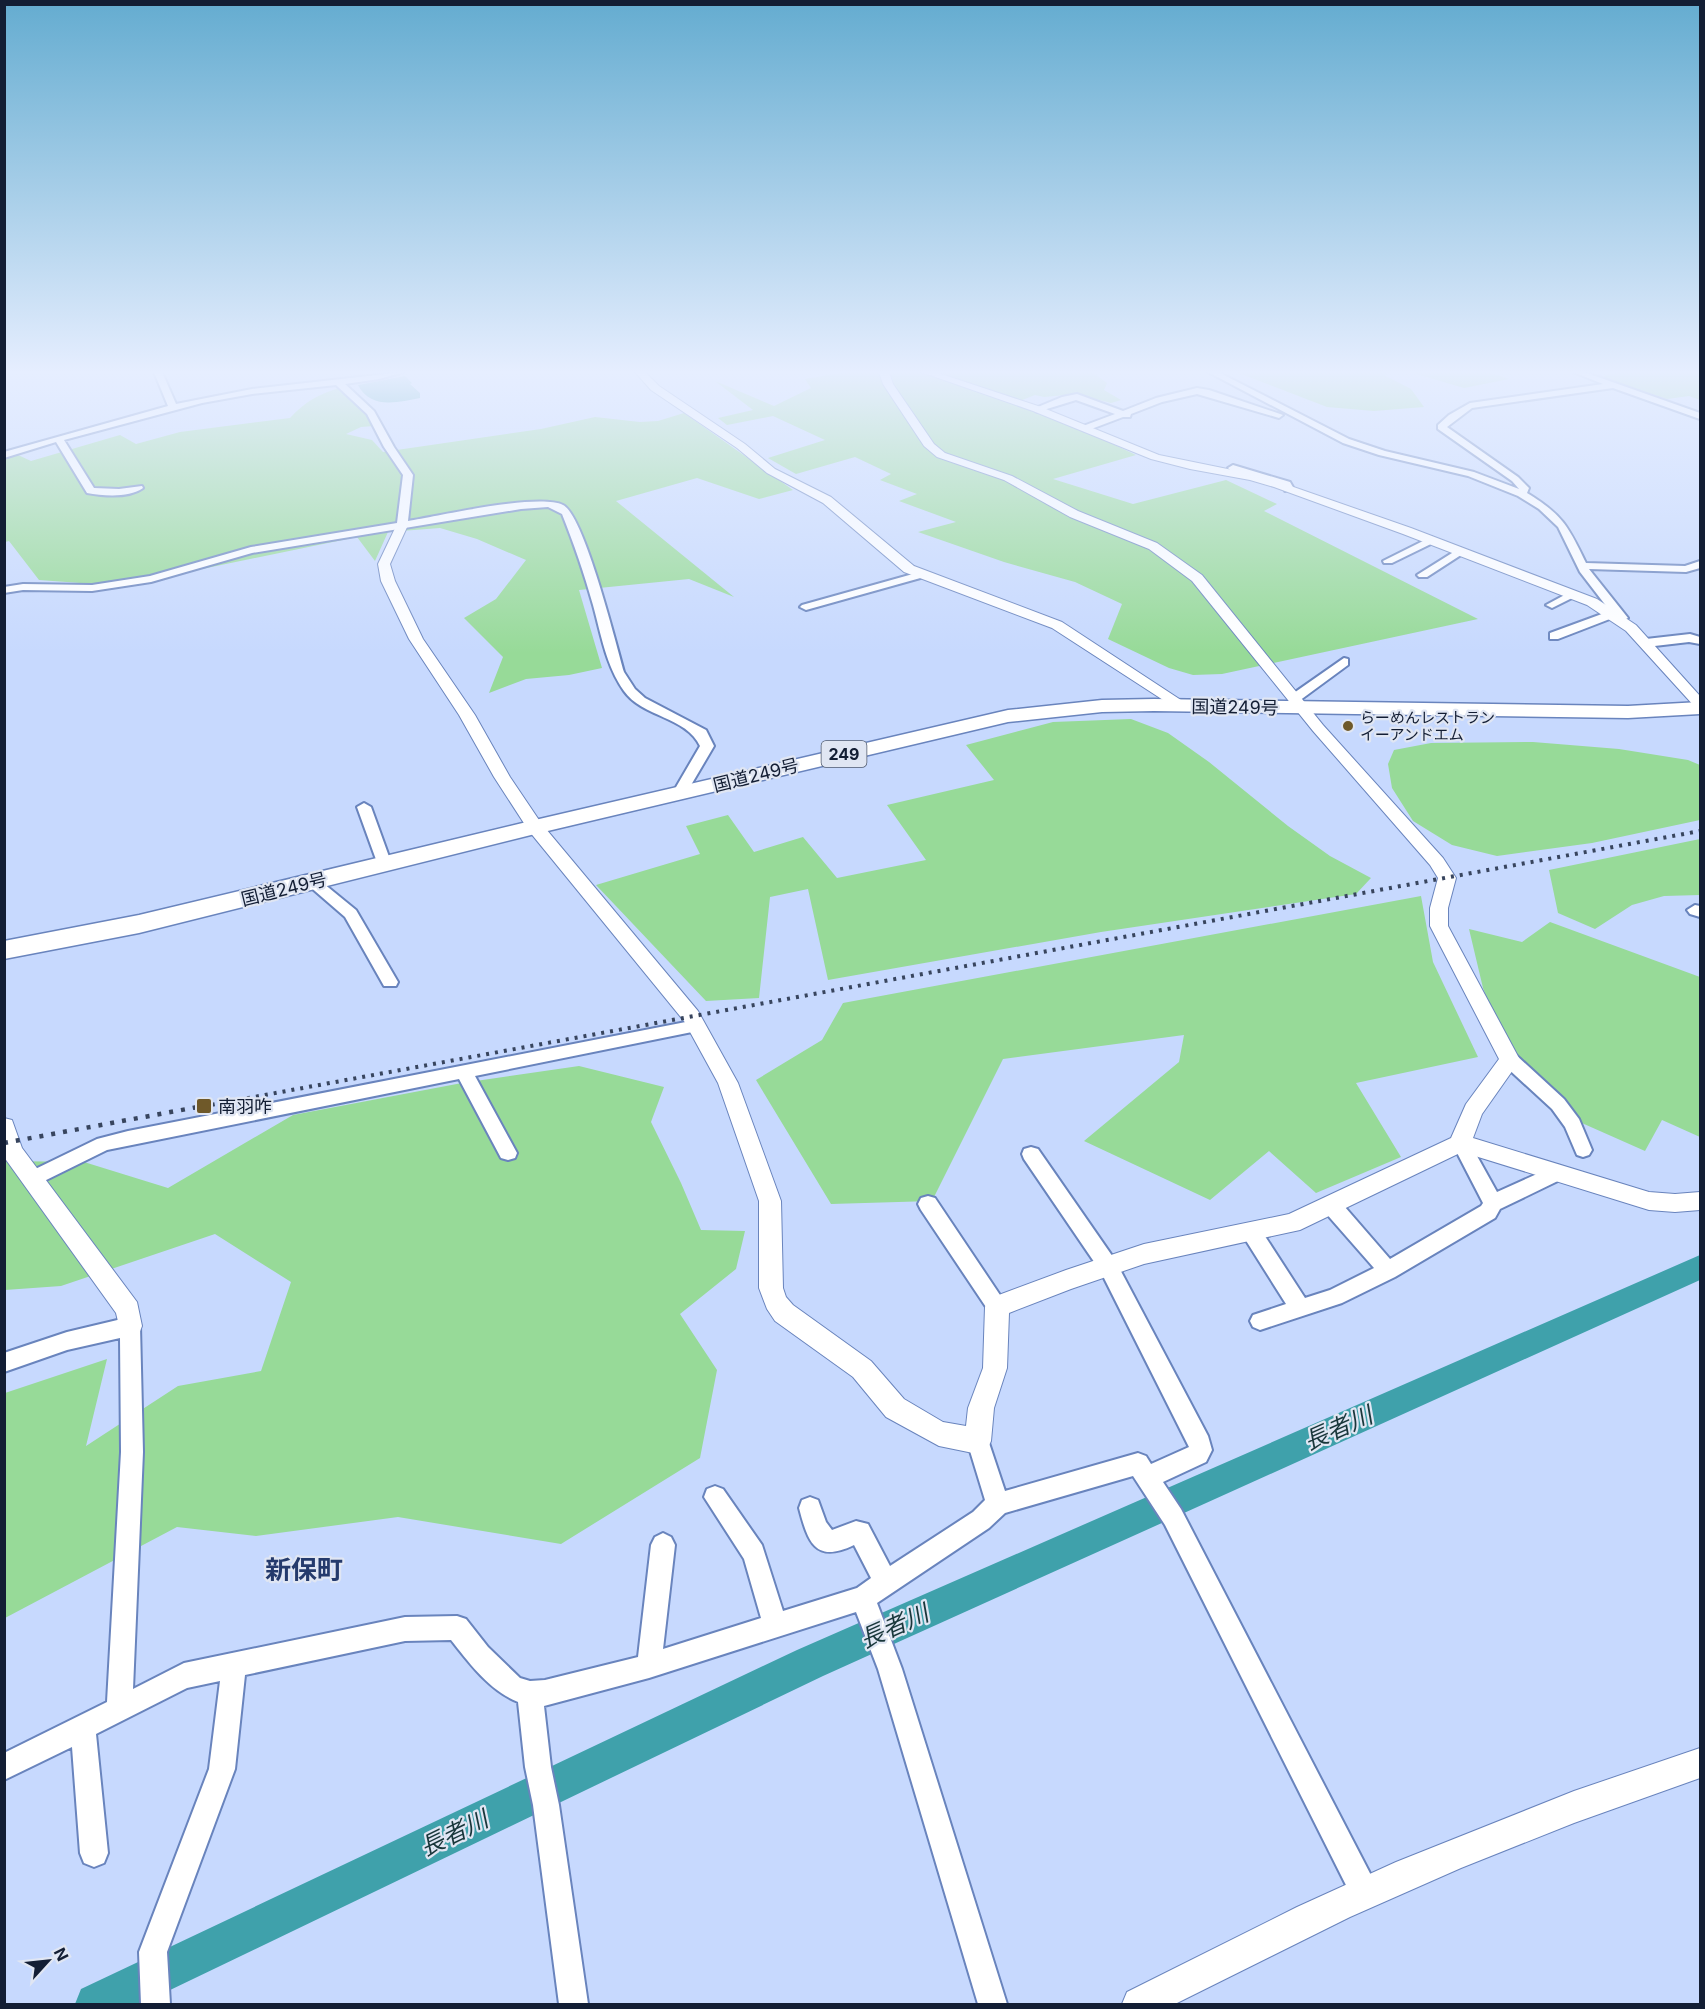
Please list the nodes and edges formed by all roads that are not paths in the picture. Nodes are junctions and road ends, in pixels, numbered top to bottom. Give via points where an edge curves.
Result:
1 (75, 466) edge
2 (402, 466) edge
3 (765, 466) edge
4 (972, 466) edge
5 (1189, 466) edge
6 (1439, 466) edge
7 (1496, 466) edge
8 (1233, 468) dead end
9 (138, 488) dead end
10 (1289, 489) junction
11 (1522, 494) junction
12 (402, 525) junction
13 (1431, 540) junction
14 (1460, 551) junction
15 (1388, 561) dead end
16 (1701, 564) edge
17 (1582, 566) junction
18 (920, 575) junction
19 (1423, 575) dead end
20 (4, 590) edge
21 (1572, 594) junction
22 (1552, 605) dead end
23 (806, 608) dead end
24 (1615, 616) junction
25 (1554, 636) dead end
26 (1701, 641) edge
27 (1646, 643) junction
28 (1344, 662) dead end
29 (1299, 702) junction
30 (1182, 706) junction
31 (1701, 706) edge
32 (679, 794) junction
33 (364, 807) dead end
34 (535, 827) junction
35 (385, 865) junction
36 (313, 882) junction
37 (4, 950) edge
38 (390, 982) dead end
39 (696, 1026) junction
40 (1510, 1060) junction
41 (464, 1071) junction
42 (4, 1126) edge
43 (1461, 1143) junction
44 (1583, 1150) dead end
45 (508, 1153) dead end
46 (1031, 1154) dead end
47 (1557, 1173) junction
48 (32, 1179) junction
49 (1701, 1201) edge
50 (1493, 1203) junction
51 (928, 1204) dead end
52 (1331, 1205) junction
53 (1252, 1233) junction
54 (1108, 1266) junction
55 (1388, 1271) junction
56 (997, 1307) junction
57 (1301, 1309) junction
58 (1260, 1321) dead end
59 (130, 1326) junction
60 (4, 1363) edge
61 (978, 1441) junction
62 (1151, 1483) junction
63 (715, 1497) dead end
64 (999, 1504) junction
65 (810, 1508) dead end
66 (663, 1545) dead end
67 (886, 1582) junction
68 (866, 1607) junction
69 (776, 1625) junction
70 (234, 1666) junction
71 (649, 1666) junction
72 (530, 1694) junction
73 (119, 1708) junction
74 (83, 1728) junction
75 (1701, 1763) edge
76 (4, 1767) edge
77 (94, 1853) dead end
78 (1365, 1893) junction
79 (155, 2004) edge
80 (574, 2004) edge
81 (993, 2004) edge
82 (1139, 2004) edge

1 - 9 street via 90,490 119,492
2 - 12 street via 408,475
3 - 18 street via 827,500
4 - 29 street via 1008,478 1074,514 1153,546 1197,578
5 - 10 street via 1252,477
6 - 11 street
7 - 11 street via 1524,488
8 - 10 street via 1287,484
10 - 13 street
11 - 17 street via 1563,526
12 - 20 street via 251,550 151,579 92,588
12 - 32 street via 536,504 563,509 584,554 618,672 641,701 705,740 706,746
12 - 34 street via 384,564 388,581 416,639
13 - 14 street
13 - 15 street
14 - 19 street
14 - 21 street
16 - 17 street via 1686,569
17 - 24 street via 1622,618
18 - 23 street
18 - 30 street via 1057,625
21 - 22 street
21 - 24 street
24 - 25 street
24 - 27 street
26 - 27 street via 1690,638
27 - 31 street
28 - 29 street
29 - 30 highway, 国道249号 / 249
29 - 31 highway, 国道249号 / 249 via 1616,712
29 - 40 street via 1447,878 1439,926
30 - 32 highway, 国道249号 / 249 via 1102,706 1008,716
32 - 34 highway, 国道249号 / 249
33 - 35 street
34 - 35 highway, 国道249号 / 249
34 - 39 street
35 - 36 highway, 国道249号 / 249
36 - 37 highway, 国道249号 / 249 via 139,924
36 - 38 street via 351,914
39 - 41 street
39 - 61 street via 728,1083 770,1201 771,1288 775,1302 809,1333 862,1369 895,1408 939,1434
40 - 43 street via 1463,1129
40 - 44 street via 1558,1104 1573,1124
41 - 45 street
41 - 48 street via 103,1144
42 - 48 street via 12,1150
43 - 47 street
43 - 50 street
43 - 52 street
46 - 54 street
47 - 49 street via 1649,1201
47 - 50 street
48 - 59 street via 128,1310
50 - 55 street via 1488,1212
51 - 56 street
52 - 53 street via 1292,1223
52 - 55 street
53 - 54 street via 1144,1254
53 - 57 street
54 - 56 street
54 - 62 street via 1201,1449
55 - 57 street
56 - 61 street via 995,1368 981,1408
57 - 58 street
59 - 60 street via 67,1341
59 - 73 street via 132,1452
61 - 64 street
62 - 64 street via 1138,1464
62 - 78 street via 1173,1517
63 - 69 street via 753,1553
64 - 67 street
65 - 67 street via 825,1541 860,1532
66 - 71 street
67 - 68 street
68 - 69 street
68 - 81 street via 883,1645
69 - 71 street
70 - 72 street via 405,1629 457,1628 512,1688
70 - 73 street via 184,1676
70 - 79 street via 222,1769 153,1952
71 - 72 street
72 - 80 street
73 - 74 street
74 - 76 street
74 - 77 street
75 - 78 street via 1515,1828
78 - 82 street

